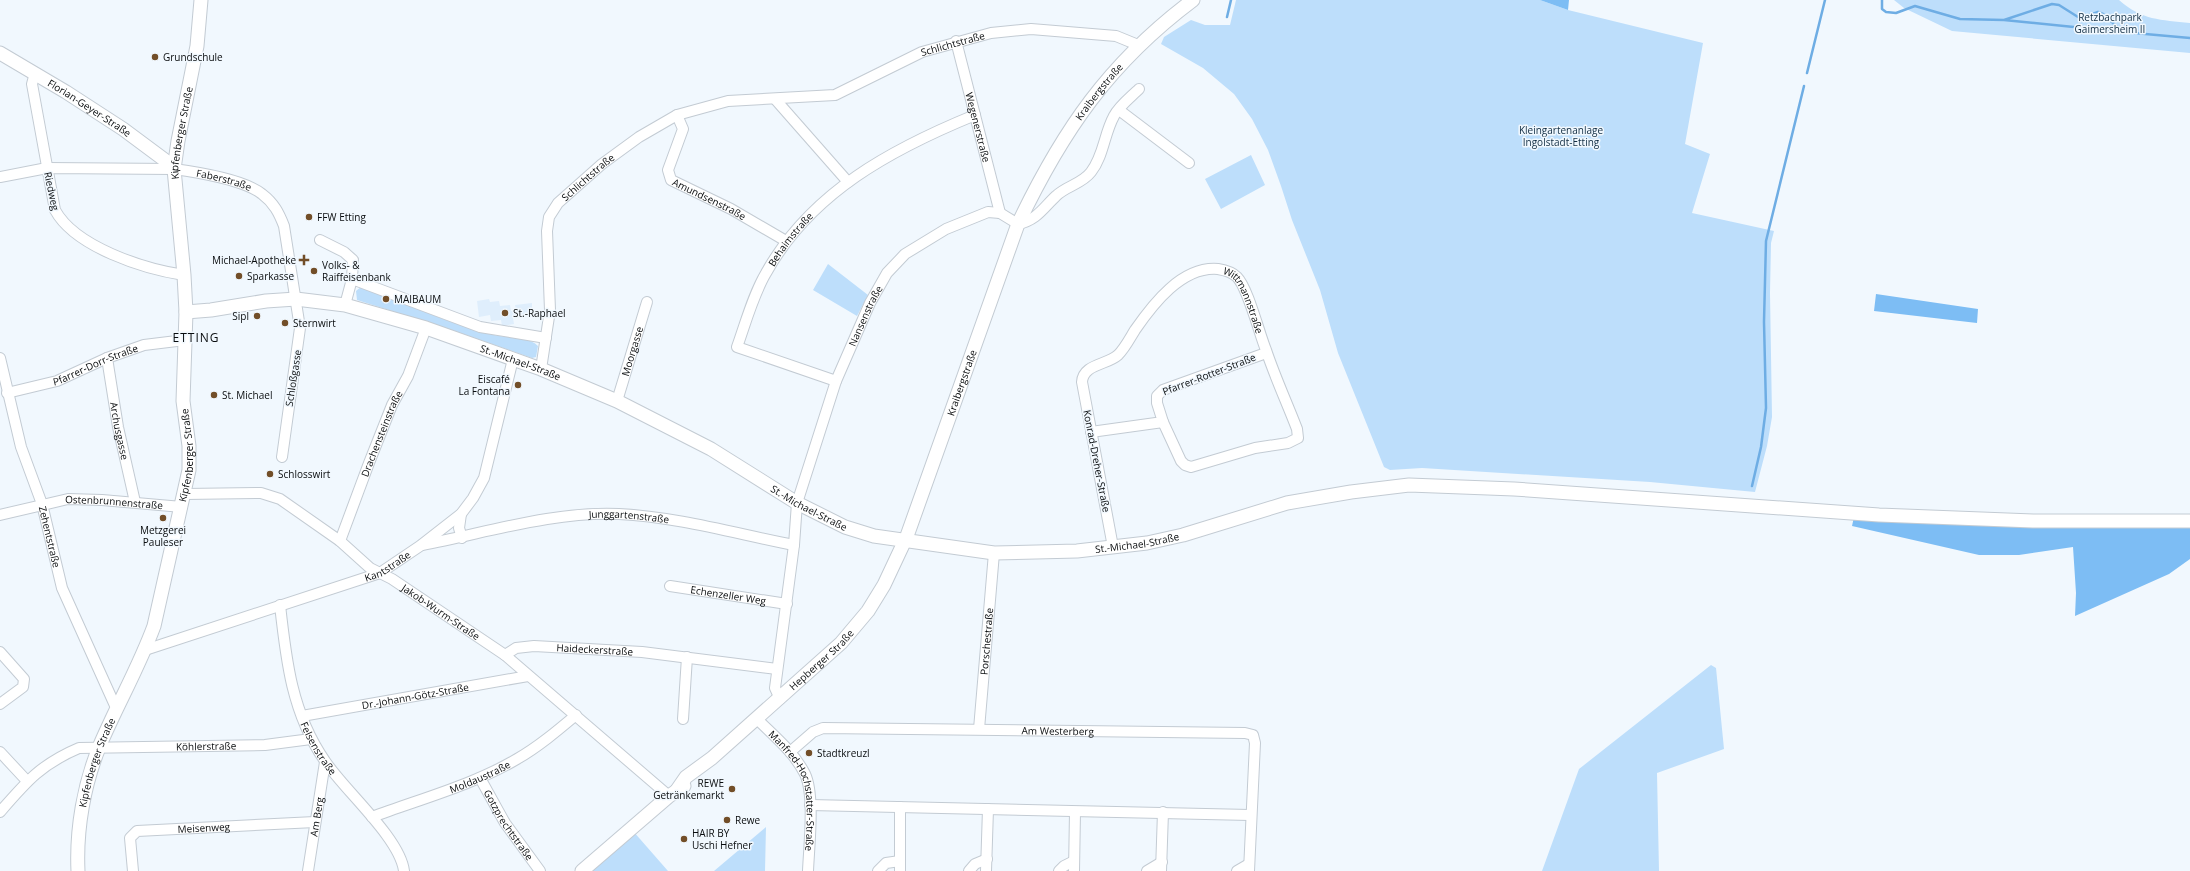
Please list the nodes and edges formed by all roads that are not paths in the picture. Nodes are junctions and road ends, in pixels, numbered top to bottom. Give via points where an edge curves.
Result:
1 (201, 0) edge
2 (1193, 0) edge
3 (956, 41) junction
4 (1138, 45) junction
5 (0, 54) edge
6 (35, 73) junction
7 (1138, 89) dead end
8 (775, 99) junction
9 (1119, 110) junction
10 (677, 115) junction
11 (974, 115) junction
12 (1189, 163) dead end
13 (47, 168) junction
14 (174, 169) junction
15 (0, 177) edge
16 (848, 182) junction
17 (1000, 213) junction
18 (1018, 224) junction
19 (320, 240) dead end
20 (786, 241) junction
21 (184, 275) junction
22 (352, 279) junction
23 (296, 299) junction
24 (647, 302) dead end
25 (345, 305) junction
26 (186, 312) junction
27 (426, 328) junction
28 (546, 338) junction
29 (185, 340) junction
30 (1266, 353) junction
31 (0, 358) edge
32 (108, 358) junction
33 (512, 359) junction
34 (541, 369) junction
35 (1084, 374) joint
36 (836, 381) junction
37 (7, 393) junction
38 (617, 401) junction
39 (1163, 422) junction
40 (1091, 432) junction
41 (282, 457) dead end
42 (185, 494) junction
43 (135, 502) junction
44 (42, 504) junction
45 (797, 504) junction
46 (182, 507) junction
47 (461, 514) junction
48 (0, 515) edge
49 (2190, 522) edge
50 (462, 538) junction
51 (340, 541) junction
52 (905, 541) junction
53 (794, 545) junction
54 (420, 546) junction
55 (1113, 547) junction
56 (994, 552) junction
57 (380, 573) junction
58 (670, 586) dead end
59 (786, 604) junction
60 (280, 605) junction
61 (145, 650) junction
62 (0, 652) edge
63 (505, 655) junction
64 (687, 657) junction
65 (777, 669) junction
66 (528, 676) junction
67 (780, 699) junction
68 (0, 704) edge
69 (117, 710) junction
70 (576, 715) junction
71 (302, 716) junction
72 (682, 718) dead end
73 (757, 719) junction
74 (979, 729) junction
75 (311, 739) junction
76 (100, 747) junction
77 (0, 752) edge
78 (790, 752) junction
79 (325, 762) junction
80 (480, 778) junction
81 (27, 781) junction
82 (673, 793) junction
83 (810, 805) junction
84 (900, 807) junction
85 (988, 809) junction
86 (0, 812) edge
87 (1075, 812) junction
88 (1163, 812) junction
89 (1250, 815) junction
90 (372, 816) junction
91 (315, 822) junction
92 (986, 859) junction
93 (1074, 860) junction
94 (900, 866) edge
95 (1162, 867) edge
96 (1249, 868) edge
97 (78, 871) edge
98 (133, 871) edge
99 (308, 871) edge
100 (404, 871) edge
101 (540, 871) edge
102 (582, 871) edge
103 (808, 871) edge
104 (878, 871) edge
105 (969, 871) edge
106 (986, 871) edge
107 (1059, 871) edge
108 (1074, 871) edge
109 (1148, 871) edge
110 (1238, 871) edge

1 - 14 street, Kipfenberger Straße via 196,53
2 - 4 street, Kraibergstraße
3 - 4 street, Schlichtstraße via 991,33 1031,29 1116,36
3 - 8 street, Schlichtstraße via 922,52 835,95
3 - 11 street, Wegenerstraße
4 - 18 street, Kraibergstraße via 1093,96 1058,145
5 - 6 street, Florian-Geyer-Straße
6 - 13 street, Riedweg via 32,84
6 - 14 street, Florian-Geyer-Straße via 123,129 166,160
7 - 9 street
8 - 10 street, Schlichtstraße via 728,101
8 - 16 street
9 - 12 street
9 - 18 street via 1108,129 1102,152 1090,174 1059,193 1040,214
10 - 20 street, Amundsenstraße via 683,129 668,170 671,180 731,209
10 - 28 street, Schlichtstraße via 639,137 602,164 558,203 550,217 547,231 550,310
11 - 16 street, Behaimstraße via 918,139
11 - 17 street, Wegenerstraße
13 - 14 street, Faberstraße
13 - 15 street, Faberstraße
13 - 21 street, Riedweg via 55,210 60,220 82,239 159,271
14 - 21 street, Kipfenberger Straße
14 - 23 street, Faberstraße via 244,185 262,193 271,202 284,226
16 - 20 street, Behaimstraße
17 - 18 street
17 - 36 street, Nansenstraße via 988,212 946,229 905,254 887,273 870,303
18 - 52 street, Kraibergstraße
19 - 22 street via 344,252 353,260
20 - 36 street, Behaimstraße via 765,274 737,346
21 - 26 street, Kipfenberger Straße
22 - 25 street
22 - 28 street, St.-Michael-Straße via 480,327
23 - 25 street, St.-Michael-Straße
23 - 26 street, St.-Michael-Straße
23 - 41 street, Schloßgasse via 300,318 300,338
24 - 38 street, Moorgasse
25 - 27 street, St.-Michael-Straße
26 - 29 street, Kipfenberger Straße
27 - 33 street, St.-Michael-Straße
27 - 51 street, Drachensteinstraße via 408,376 392,405
28 - 34 street, Schlichtstraße
29 - 32 street, Pfarrer-Dorr-Straße via 144,345
29 - 42 street, Kipfenberger Straße via 183,401 189,446 189,470
30 - 35 street, Wittmannstraße via 1240,280 1224,270 1213,269 1186,277 1173,286 1142,320 1118,355
30 - 39 street, Pfarrer-Rotter-Straße via 1163,390 1157,396
30 - 39 street, Wittmannstraße via 1297,429 1298,438 1288,443 1255,448 1191,467 1181,461
31 - 37 street, Zehentstraße
32 - 37 street, Pfarrer-Dorr-Straße via 57,381
32 - 43 street, Archusgasse via 118,427
33 - 34 street, St.-Michael-Straße
33 - 47 street, Kantstraße via 484,478
34 - 38 street, St.-Michael-Straße
35 - 40 street, Konrad-Dreher-Straße via 1082,382
36 - 45 street, Nansenstraße
37 - 44 street, Zehentstraße via 21,447
38 - 45 street, St.-Michael-Straße via 712,449
39 - 40 street
40 - 55 street, Konrad-Dreher-Straße
42 - 46 street, Kipfenberger Straße
42 - 51 street, Jakob-Wurm-Straße via 261,493 280,500
43 - 44 street, Ostenbrunnenstraße via 68,499
43 - 46 street, Ostenbrunnenstraße
44 - 48 street, Ostenbrunnenstraße
44 - 69 street, Zehentstraße via 62,588
45 - 52 street, St.-Michael-Straße via 845,527 874,536
45 - 53 street
46 - 61 street, Kipfenberger Straße via 154,626
47 - 50 street via 459,528
47 - 54 street, Kantstraße
49 - 55 street, St.-Michael-Straße via 2033,521 1895,515 1432,485 1385,487 1304,499 1183,535
50 - 53 street, Junggartenstraße via 568,516 618,514 660,519
50 - 54 street, Junggartenstraße
51 - 57 street, Jakob-Wurm-Straße via 370,568
52 - 56 street, St.-Michael-Straße
52 - 67 street, Hepberger Straße via 868,611 841,643
53 - 59 street
54 - 57 street, Kantstraße
55 - 56 street, St.-Michael-Straße via 1037,553
56 - 74 street, Porschestraße
57 - 60 street, Kantstraße
57 - 63 street, Jakob-Wurm-Straße
58 - 59 street, Echenzeller Weg
59 - 65 street
60 - 61 street, Kantstraße
60 - 71 street, Felsenstraße via 287,668
61 - 69 street, Kipfenberger Straße
62 - 68 street via 24,679 22,687
63 - 64 street, Haideckerstraße via 516,648 534,646
63 - 66 street, Jakob-Wurm-Straße
64 - 65 street, Haideckerstraße
64 - 72 street
65 - 67 street via 776,693
66 - 70 street, Jakob-Wurm-Straße
66 - 71 street, Dr.-Johann-Götz-Straße
67 - 73 street, Hepberger Straße
69 - 76 street, Kipfenberger Straße
70 - 80 street, Moldaustraße via 544,741
70 - 82 street, Jakob-Wurm-Straße
71 - 75 street, Felsenstraße
73 - 78 street, Manfred-Hochstatter-Straße
73 - 82 street, Hepberger Straße via 686,777
74 - 78 street, Am Westerberg via 822,728 813,732
74 - 89 street, Am Westerberg via 1253,735 1255,743
75 - 76 street, Köhlerstraße via 264,744
75 - 79 street, Felsenstraße
76 - 81 street, Köhlerstraße via 79,748 60,756 42,767
76 - 97 street, Kipfenberger Straße via 83,807 78,843
77 - 81 street
78 - 83 street, Manfred-Hochstatter-Straße via 805,774
79 - 90 street, Felsenstraße
79 - 91 street, Am Berg
80 - 90 street, Moldaustraße
80 - 101 street, Gotzprechtstraße via 505,824
81 - 86 street, Köhlerstraße
82 - 102 street, Hepberger Straße
83 - 84 street
83 - 103 street, Manfred-Hochstatter-Straße
84 - 85 street
84 - 94 street
85 - 87 street
85 - 92 street
87 - 88 street
87 - 93 street
88 - 89 street
88 - 95 street
89 - 96 street
90 - 100 street, Felsenstraße via 398,853
91 - 98 street, Meisenweg via 137,831 130,838
91 - 99 street, Am Berg
92 - 105 street via 975,864
92 - 106 street
93 - 107 street
93 - 108 street
94 - 104 street via 886,863
95 - 109 street
96 - 110 street

